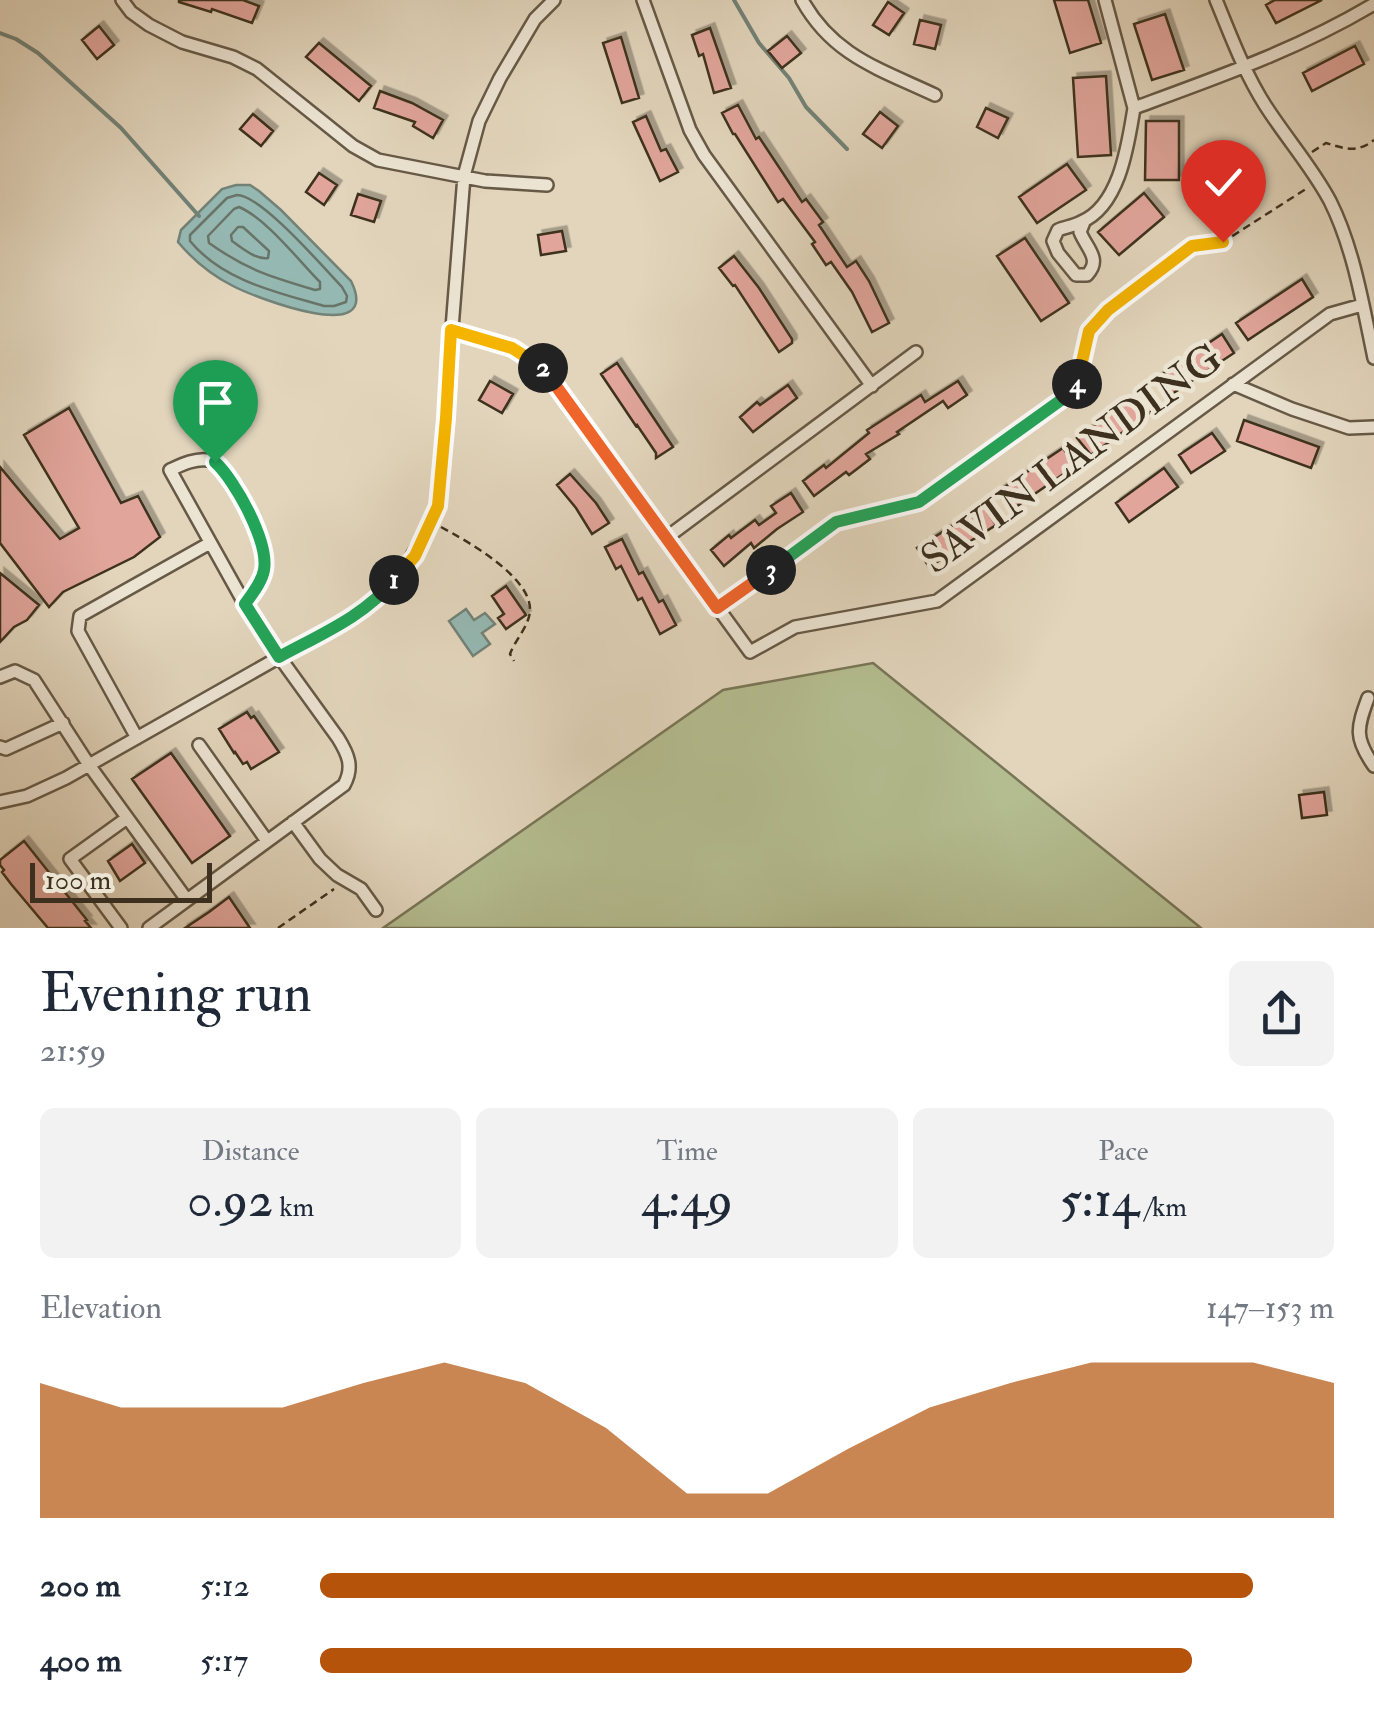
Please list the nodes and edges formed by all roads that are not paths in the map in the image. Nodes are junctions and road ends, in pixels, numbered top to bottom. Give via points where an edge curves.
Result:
1 (122, 0) edge
2 (554, 0) edge
3 (642, 0) edge
4 (802, 0) edge
5 (1105, 0) edge
6 (1216, 0) edge
7 (1374, 4) edge
8 (1244, 68) junction
9 (935, 95) dead end
10 (1134, 108) junction
11 (464, 176) junction
12 (547, 186) dead end
13 (1084, 222) junction
14 (1362, 305) junction
15 (451, 330) junction
16 (916, 352) dead end
17 (1374, 358) edge
18 (1233, 384) junction
19 (872, 386) junction
20 (1374, 426) edge
21 (666, 538) junction
22 (210, 543) junction
23 (245, 604) junction
24 (279, 657) junction
25 (0, 677) edge
26 (1368, 698) dead end
27 (62, 723) junction
28 (137, 738) junction
29 (199, 745) dead end
30 (0, 748) edge
31 (88, 765) junction
32 (1374, 766) edge
33 (0, 802) edge
34 (128, 818) junction
35 (293, 822) junction
36 (267, 841) junction
37 (187, 900) junction
38 (376, 910) dead end
39 (121, 928) edge
40 (150, 928) edge

1 - 11 street via 166,34 257,69 366,154
2 - 11 street via 500,78
3 - 19 street via 704,156
4 - 9 street via 836,45
5 - 10 street
6 - 8 street
7 - 8 street
8 - 10 street
8 - 14 street via 1332,205
10 - 13 street via 1122,168 1103,204
11 - 12 street
11 - 15 street
13 - 13 street via 1058,230 1053,240 1076,275 1093,268 1094,256 1080,232
14 - 17 street
14 - 18 street, SAVIN LANDING via 1330,314
15 - 21 street via 512,348 546,370
15 - 24 street via 438,506 415,556 366,608
16 - 19 street
18 - 20 street via 1348,428
18 - 21 street, SAVIN LANDING via 937,601 795,627 750,652
19 - 21 street
22 - 23 street
22 - 23 street via 170,470 188,462 215,462 256,526 264,571
22 - 28 street via 80,616 78,631
23 - 24 street
24 - 28 street
24 - 35 street via 338,738 351,767 344,784
25 - 27 street via 14,672 34,680
26 - 32 street via 1359,724 1362,749
27 - 30 street
27 - 31 street
28 - 31 street
29 - 36 street
31 - 33 street
31 - 34 street
34 - 37 street
34 - 39 street via 70,859
35 - 36 street
35 - 38 street via 320,860
36 - 37 street
37 - 40 street

